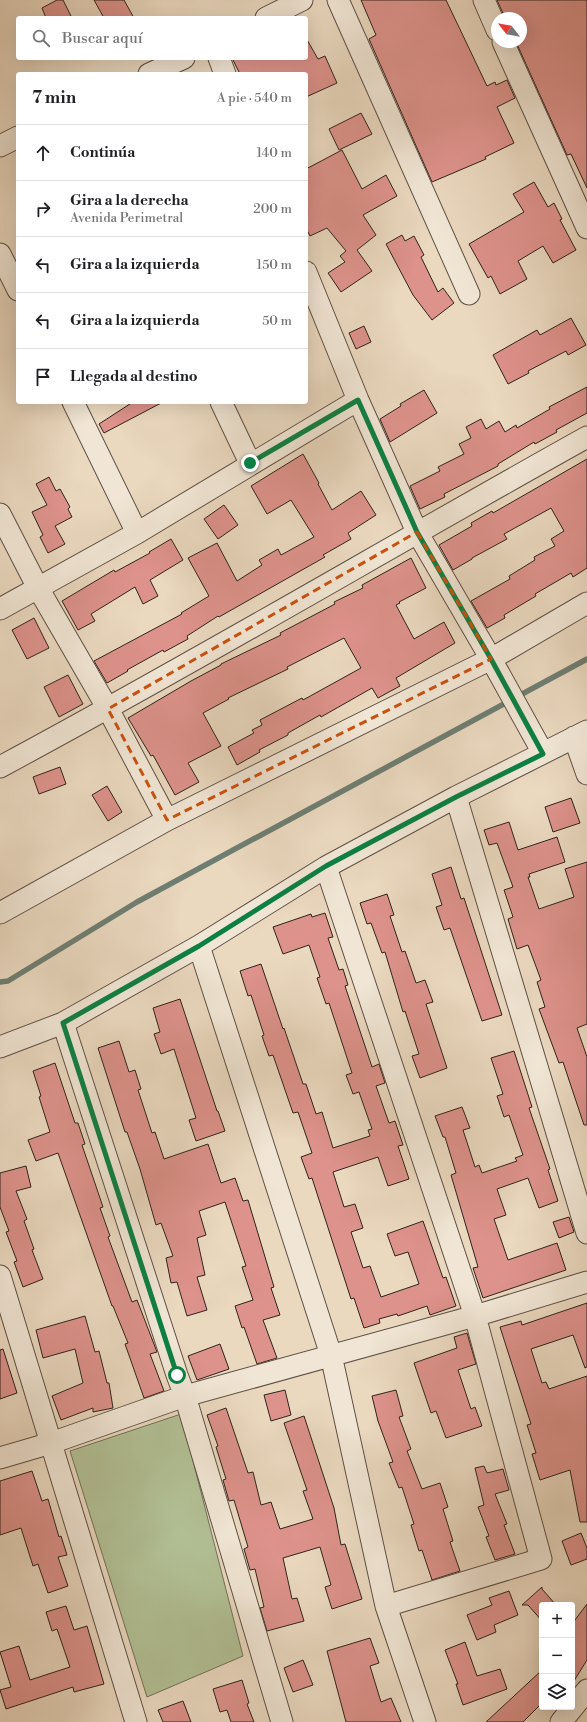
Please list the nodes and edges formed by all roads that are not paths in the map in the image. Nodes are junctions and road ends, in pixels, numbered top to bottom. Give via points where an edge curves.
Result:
1 (302, 0) edge
2 (338, 0) edge
3 (484, 0) edge
4 (270, 16) edge
5 (491, 16) edge
6 (506, 48) edge
7 (180, 60) edge
8 (220, 60) edge
9 (153, 72) edge
10 (224, 72) edge
11 (16, 138) edge
12 (0, 146) edge
13 (587, 228) edge
14 (0, 254) edge
15 (308, 277) edge
16 (16, 286) edge
17 (469, 294) dead end
18 (358, 400) junction
19 (74, 404) edge
20 (222, 404) edge
21 (587, 437) edge
22 (250, 463) junction
23 (0, 514) edge
24 (417, 532) junction
25 (137, 533) junction
26 (38, 588) junction
27 (587, 603) edge
28 (0, 609) edge
29 (491, 659) junction
30 (108, 709) junction
31 (581, 734) edge
32 (543, 754) junction
33 (0, 767) edge
34 (587, 774) edge
35 (456, 797) junction
36 (167, 820) junction
37 (326, 866) junction
38 (0, 912) edge
39 (199, 946) junction
40 (63, 1023) junction
41 (0, 1047) edge
42 (587, 1233) edge
43 (0, 1276) edge
44 (587, 1282) edge
45 (475, 1316) junction
46 (331, 1355) junction
47 (185, 1396) junction
48 (51, 1443) junction
49 (0, 1458) edge
50 (386, 1606) junction
51 (587, 1690) edge
52 (136, 1722) edge
53 (282, 1722) edge
54 (425, 1722) edge
55 (561, 1722) edge

1 - 4 street
2 - 17 street
3 - 5 street
6 - 13 street
7 - 9 street
8 - 10 street
11 - 12 street
14 - 16 street
15 - 18 street
18 - 22 street
18 - 24 street
19 - 25 street
20 - 22 street
21 - 24 street
22 - 25 street
23 - 26 street
24 - 29 street
24 - 30 street
25 - 26 street
26 - 28 street
26 - 30 street
27 - 29 street
29 - 32 street
29 - 36 street
30 - 33 street
30 - 36 street
31 - 32 street
31 - 34 street
32 - 35 street
35 - 37 street
35 - 42 street
36 - 38 street
37 - 39 street
37 - 45 street
39 - 40 street
39 - 46 street
40 - 41 street
40 - 47 street
43 - 48 street
44 - 45 street
45 - 46 street
45 - 50 street via 541,1558
46 - 47 street
46 - 50 street
47 - 48 street
47 - 53 street
48 - 49 street
48 - 52 street
50 - 54 street
51 - 55 street

